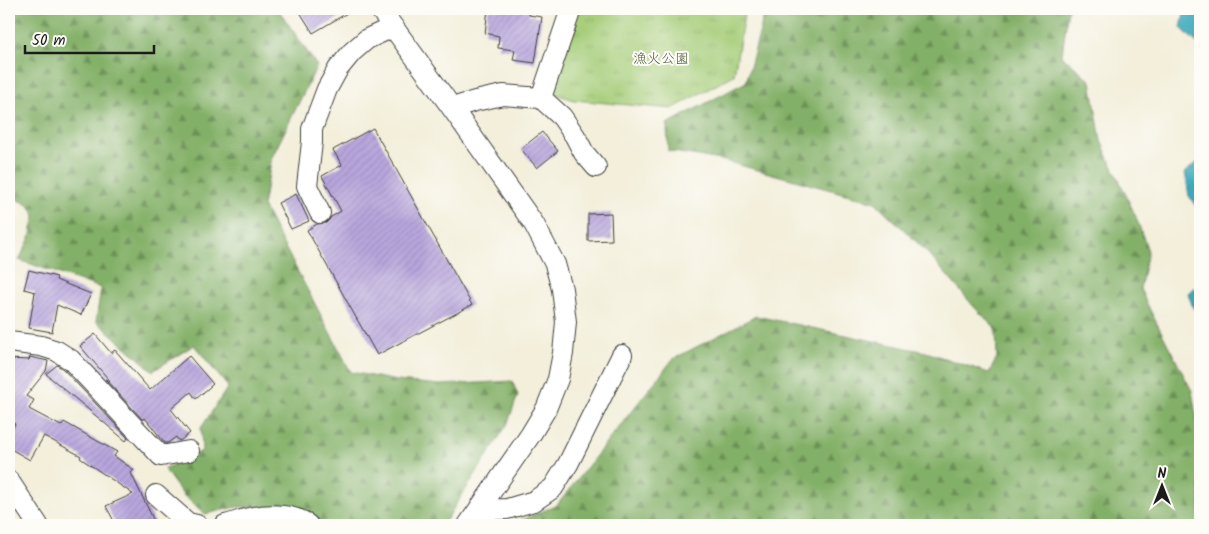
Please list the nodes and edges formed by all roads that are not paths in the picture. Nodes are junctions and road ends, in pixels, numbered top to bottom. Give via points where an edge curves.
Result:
1 (380, 9) edge
2 (572, 9) edge
3 (393, 28) junction
4 (541, 98) junction
5 (452, 108) junction
6 (596, 167) dead end
7 (320, 213) dead end
8 (9, 342) edge
9 (622, 355) dead end
10 (189, 451) dead end
11 (9, 481) edge
12 (156, 494) dead end
13 (474, 518) edge
14 (38, 525) edge
15 (197, 525) edge
16 (225, 525) edge
17 (308, 525) edge

1 - 3 street
2 - 4 street
3 - 5 street
3 - 7 street via 367,39 352,52 338,69 324,97 312,129 307,186
4 - 5 street via 503,95
4 - 6 street via 562,117
5 - 13 street via 534,224 555,264 566,322 558,380 546,409
8 - 10 street via 41,346 71,360 161,456
9 - 13 street via 553,488 534,501
11 - 14 street
12 - 15 street via 188,523
16 - 17 street via 252,517 272,516 292,518

